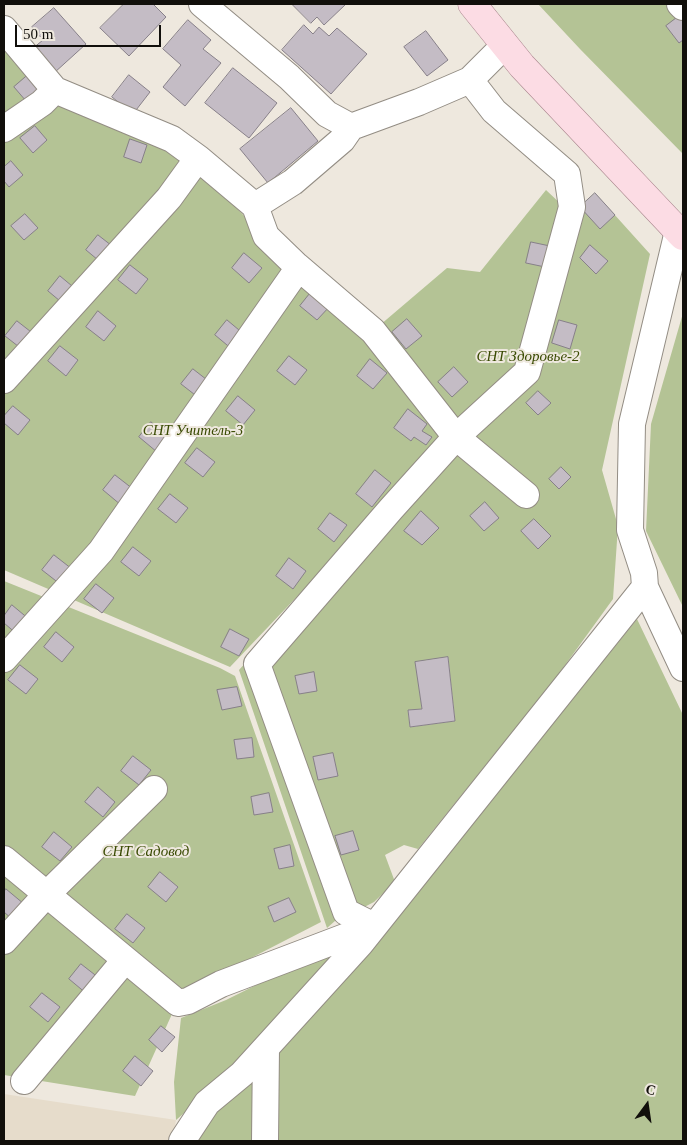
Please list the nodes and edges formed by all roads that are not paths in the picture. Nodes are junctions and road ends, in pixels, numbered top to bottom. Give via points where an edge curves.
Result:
1 (202, 4) edge
2 (472, 4) edge
3 (680, 4) edge
4 (683, 7) edge
5 (4, 28) edge
6 (505, 44) junction
7 (470, 80) junction
8 (55, 90) junction
9 (351, 127) junction
10 (4, 129) edge
11 (198, 158) junction
12 (255, 206) junction
13 (680, 233) edge
14 (297, 266) junction
15 (4, 380) edge
16 (456, 437) junction
17 (526, 495) dead end
18 (645, 587) junction
19 (4, 659) edge
20 (683, 668) edge
21 (154, 789) dead end
22 (4, 859) edge
23 (46, 894) junction
24 (374, 926) junction
25 (4, 941) edge
26 (125, 960) junction
27 (266, 1048) junction
28 (24, 1082) dead end
29 (182, 1141) edge
30 (264, 1141) edge

1 - 9 street via 289,77 327,114
2 - 6 main road
3 - 4 street
5 - 8 street
6 - 7 street
6 - 13 main road
7 - 9 street
7 - 16 street via 494,111 567,174 572,207 527,372
8 - 10 street
8 - 11 street via 172,139
9 - 12 street via 342,140 293,182
11 - 12 street
11 - 15 street via 169,198
12 - 14 street via 266,236
13 - 18 street via 632,424 630,530 644,573
14 - 16 street via 373,331
14 - 19 street via 101,551
16 - 17 street
16 - 24 street via 257,664 346,912
18 - 20 street
18 - 24 street
21 - 23 street
22 - 23 street
23 - 25 street
23 - 26 street
24 - 26 street via 178,1003
24 - 27 street
26 - 28 street
27 - 29 street via 242,1074 207,1103
27 - 30 street

